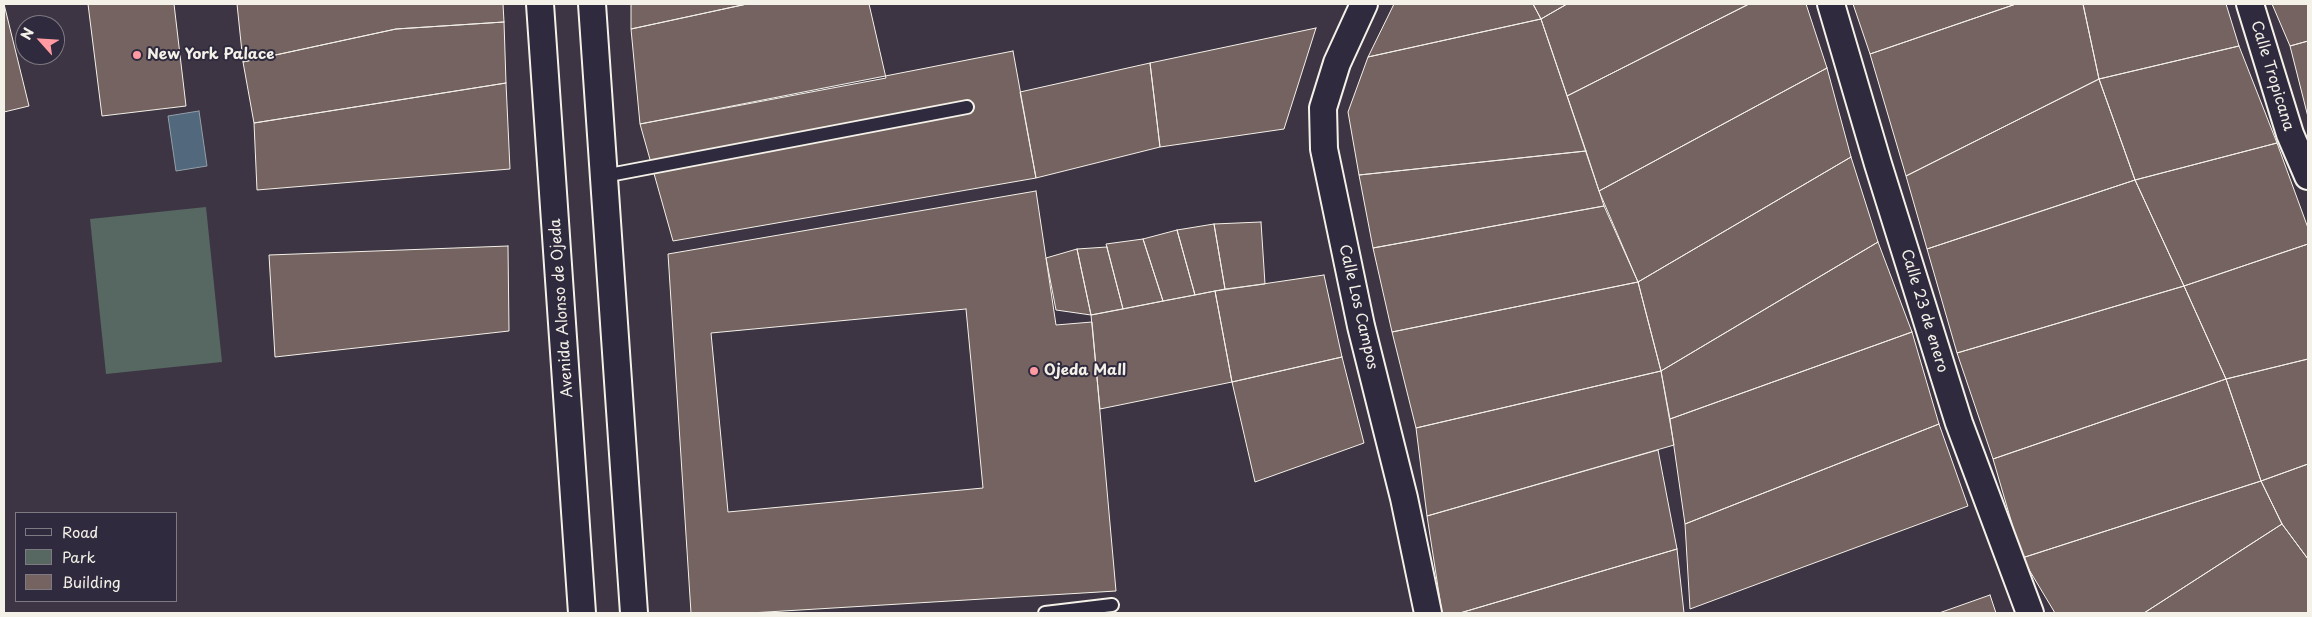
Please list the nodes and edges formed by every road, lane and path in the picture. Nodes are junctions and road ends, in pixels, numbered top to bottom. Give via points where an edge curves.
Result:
1 (540, 4) edge
2 (592, 4) edge
3 (1364, 4) edge
4 (1832, 4) edge
5 (2250, 4) edge
6 (966, 107) dead end
7 (604, 176) junction
8 (2308, 176) edge
9 (1112, 605) dead end
10 (582, 613) edge
11 (634, 613) edge
12 (1045, 613) edge
13 (1428, 613) edge
14 (2030, 613) edge

1 - 10 street, Avenida Alonso de Ojeda
2 - 7 street
3 - 13 street, Calle Los Campos via 1337,63 1323,108 1324,148
4 - 14 street, Calle 23 de enero via 1959,423
5 - 8 street, Calle Tropicana via 2290,134
6 - 7 lane
7 - 11 street
9 - 12 lane

